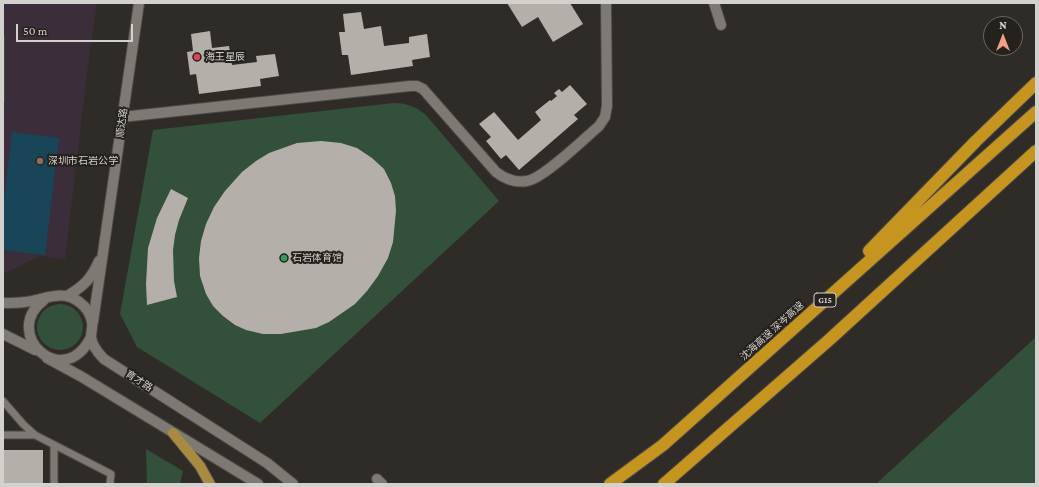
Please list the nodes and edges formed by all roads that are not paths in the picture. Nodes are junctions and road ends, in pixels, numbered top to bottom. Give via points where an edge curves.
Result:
1 (139, 3) edge
2 (606, 3) edge
3 (714, 3) edge
4 (721, 25) dead end
5 (1036, 83) edge
6 (1036, 112) edge
7 (122, 117) junction
8 (1036, 151) edge
9 (1036, 155) edge
10 (1009, 175) junction
11 (105, 244) junction
12 (67, 296) junction
13 (46, 298) junction
14 (3, 303) edge
15 (805, 318) junction
16 (93, 326) junction
17 (3, 334) edge
18 (91, 337) junction
19 (38, 352) junction
20 (47, 358) junction
21 (3, 400) edge
22 (173, 432) junction
23 (3, 434) edge
24 (35, 435) junction
25 (54, 445) junction
26 (54, 484) edge
27 (110, 484) edge
28 (210, 484) edge
29 (258, 484) edge
30 (293, 484) edge
31 (610, 484) edge
32 (664, 484) edge

1 - 7 street, 顺达路
2 - 7 street via 605,117 599,126 541,175 529,181 503,178 423,89 417,86
3 - 4 street
5 - 15 highway via 976,141
6 - 15 highway, 沈海高速 深岑高速 / G15
7 - 11 street, 顺达路
8 - 10 highway
9 - 10 highway
10 - 32 highway via 829,340
11 - 12 street, 顺达路 via 101,258 89,280
11 - 16 street, 顺达路
12 - 13 street via 56,295
12 - 16 street via 85,306
13 - 14 street via 24,303
13 - 19 street via 37,304 28,323 31,344
15 - 31 highway, 沈海高速 深岑高速 / G15 via 663,445
16 - 18 street
17 - 19 street
18 - 20 street via 79,355 58,360
18 - 30 street, 育才路 via 98,353 104,359 267,463
19 - 20 street
20 - 22 street
21 - 24 lane
22 - 28 main road via 200,466
22 - 29 street
23 - 24 lane
24 - 25 lane
25 - 26 lane
25 - 27 lane via 111,474

